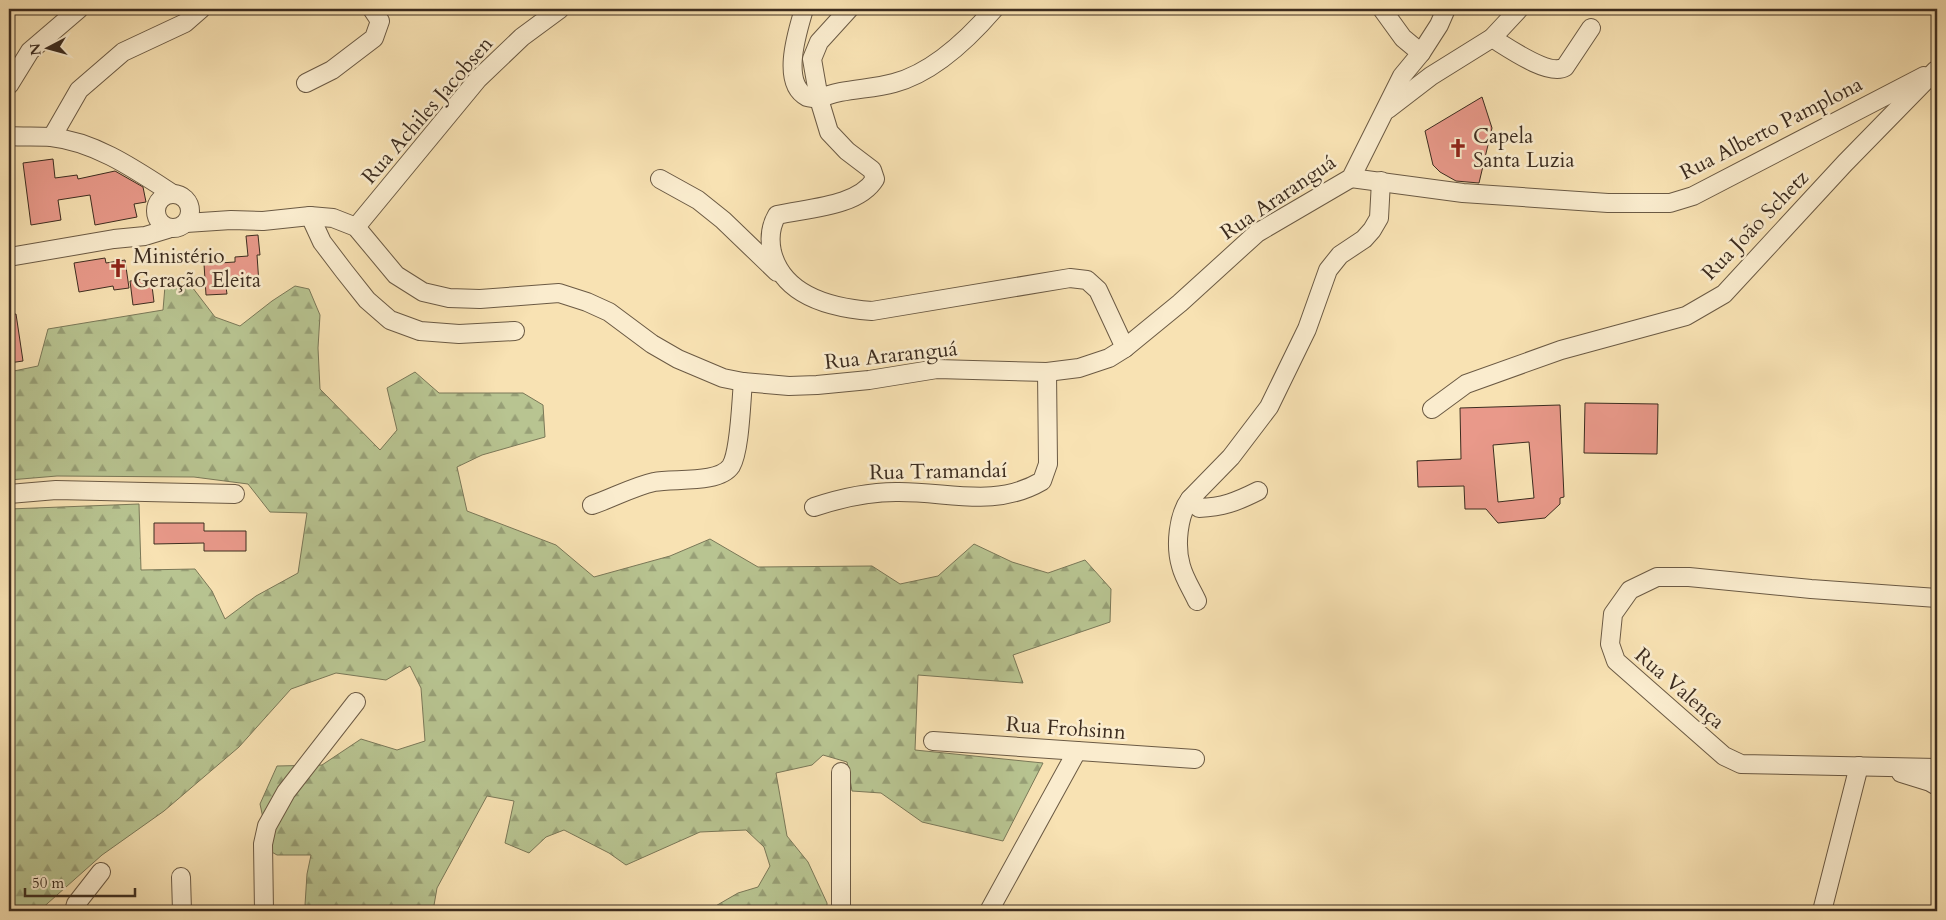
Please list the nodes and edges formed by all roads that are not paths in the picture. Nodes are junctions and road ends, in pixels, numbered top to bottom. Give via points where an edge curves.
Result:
1 (79, 9) edge
2 (201, 9) edge
3 (372, 9) edge
4 (560, 9) edge
5 (804, 9) edge
6 (849, 9) edge
7 (994, 9) edge
8 (1382, 9) edge
9 (1446, 9) edge
10 (1519, 9) edge
11 (1591, 28) dead end
12 (1492, 38) junction
13 (1421, 53) junction
14 (1937, 69) edge
15 (306, 83) dead end
16 (9, 85) edge
17 (819, 99) junction
18 (1384, 113) junction
19 (9, 136) edge
20 (52, 137) junction
21 (660, 178) dead end
22 (1351, 178) junction
23 (150, 179) junction
24 (1381, 181) junction
25 (173, 194) junction
26 (189, 204) junction
27 (156, 209) junction
28 (310, 216) junction
29 (231, 220) junction
30 (186, 223) junction
31 (356, 227) junction
32 (168, 228) junction
33 (114, 239) junction
34 (9, 257) edge
35 (784, 279) junction
36 (515, 331) dead end
37 (1125, 348) junction
38 (1047, 372) junction
39 (743, 382) junction
40 (1432, 409) dead end
41 (1258, 491) dead end
42 (9, 494) edge
43 (235, 494) dead end
44 (1190, 499) junction
45 (592, 505) dead end
46 (814, 507) dead end
47 (1937, 598) edge
48 (1197, 601) dead end
49 (356, 702) dead end
50 (933, 741) dead end
51 (1077, 751) junction
52 (1195, 760) dead end
53 (1859, 766) junction
54 (1877, 766) junction
55 (1937, 768) edge
56 (841, 772) dead end
57 (1937, 786) edge
58 (101, 872) dead end
59 (181, 877) dead end
60 (74, 911) edge
61 (182, 911) edge
62 (264, 911) edge
63 (841, 911) edge
64 (988, 911) edge
65 (1822, 911) edge

1 - 16 street via 30,51
2 - 20 street via 184,24 123,52 79,90
3 - 15 street via 380,21 374,38 332,70
4 - 31 street, Rua Achiles Jacobsen via 522,37 478,80
5 - 17 street via 793,55 794,74 799,89 808,97
6 - 17 street via 819,42 812,59
7 - 17 street via 974,31 930,67 895,83 831,93
8 - 13 street via 1403,38
9 - 13 street, Rua Araranguá
10 - 12 street
11 - 12 street via 1565,68 1560,70 1553,70
12 - 18 street via 1431,76
13 - 18 street, Rua Araranguá via 1402,76
14 - 24 street, Rua Alberto Pamplona via 1693,196 1670,202 1608,203 1463,193
14 - 40 street, Rua João Schetz via 1724,294 1686,316 1561,350 1466,384
17 - 35 street via 829,132 872,170 875,179 870,187 856,196 834,204 777,215 771,225 770,243 774,261
18 - 22 street, Rua Araranguá
19 - 20 street
20 - 23 street via 94,149
21 - 35 street via 698,200
22 - 24 street, Rua Alberto Pamplona
22 - 37 street, Rua Araranguá via 1257,233
23 - 25 street
23 - 27 street
24 - 44 street via 1379,218 1364,239 1340,255 1328,270 1307,329 1269,407 1231,457
25 - 26 street via 182,196
25 - 27 street via 163,197
26 - 29 street, Rua Araranguá
26 - 30 street via 190,214
27 - 32 street via 160,223
27 - 33 street via 142,226
28 - 29 street, Rua Araranguá via 263,221
28 - 31 street, Rua Araranguá via 333,218
28 - 36 street via 322,242 344,271 367,300 390,320 420,331 459,334
29 - 30 street, Rua Araranguá
30 - 32 street via 178,228
31 - 39 street, Rua Araranguá via 396,275 424,292 449,298 480,299 559,293 609,312 678,359 723,378
32 - 33 street via 146,236
33 - 34 street
35 - 37 street via 798,291 818,300 848,309 872,311 1070,278 1087,280 1098,290
37 - 38 street, Rua Araranguá via 1109,358 1079,368
38 - 39 street, Rua Araranguá via 937,369 817,385
38 - 46 street, Rua Tramandaí via 1048,464 1042,481 1009,495 981,497 897,492 844,497
39 - 45 street via 739,434 732,465 724,473 711,478 655,482
41 - 44 street via 1220,507 1199,508
42 - 43 street via 56,490
44 - 48 street via 1184,506 1178,546 1181,566
47 - 53 street, Rua Valença via 1657,577 1630,590 1613,614 1610,644 1616,661 1724,756 1741,764
49 - 62 street via 286,792 267,826 263,844
50 - 51 street, Rua Frohsinn
51 - 52 street, Rua Frohsinn
51 - 64 street
53 - 54 street, Rua Valença
53 - 65 street
54 - 55 street
54 - 57 street
56 - 63 street
58 - 60 street
59 - 61 street

